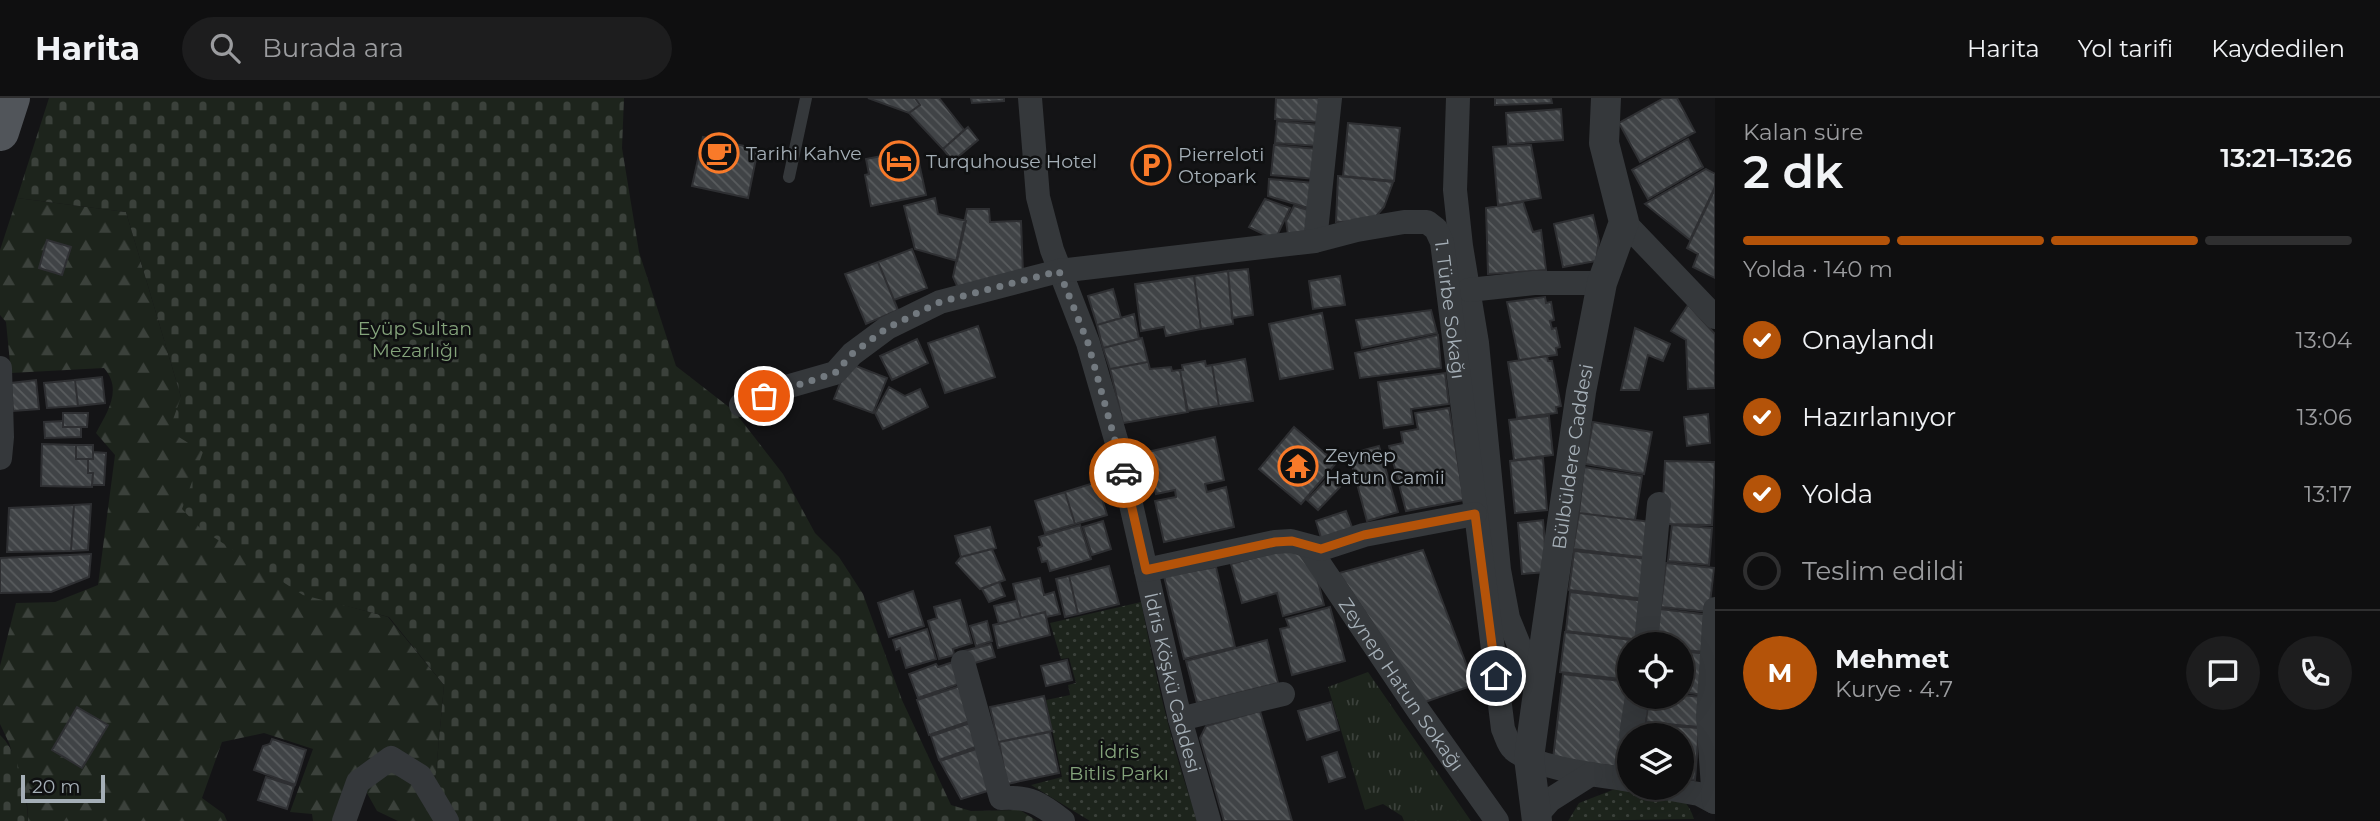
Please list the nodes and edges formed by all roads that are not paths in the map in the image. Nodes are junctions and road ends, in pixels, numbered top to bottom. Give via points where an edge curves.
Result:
1 (11, 98) edge
2 (807, 98) edge
3 (1030, 98) edge
4 (1330, 98) edge
5 (1458, 98) edge
6 (1606, 98) edge
7 (0, 132) edge
8 (789, 177) dead end
9 (1624, 222) junction
10 (1315, 242) junction
11 (1059, 271) junction
12 (1602, 283) junction
13 (1469, 290) junction
14 (1715, 317) edge
15 (0, 368) edge
16 (741, 405) dead end
17 (0, 458) edge
18 (1659, 504) dead end
19 (1475, 514) junction
20 (1308, 547) junction
21 (1146, 570) junction
22 (1715, 609) edge
23 (1647, 632) edge
24 (963, 662) dead end
25 (1540, 680) junction
26 (1283, 694) dead end
27 (1180, 719) junction
28 (1529, 758) junction
29 (1591, 774) junction
30 (1617, 778) edge
31 (1694, 793) edge
32 (1711, 807) edge
33 (1537, 819) edge
34 (344, 821) edge
35 (447, 821) edge
36 (1063, 821) edge
37 (1209, 821) edge
38 (1497, 821) edge

1 - 7 main road
2 - 8 lane
3 - 11 street, İdris Köşkü Caddesi via 1038,197
4 - 10 street
5 - 13 street via 1455,190
6 - 9 street via 1604,143
9 - 12 street, Bülbüldere Caddesi
9 - 14 street
10 - 11 street, 1. Türbe Sokağı
10 - 19 street, 1. Türbe Sokağı via 1392,223 1427,222 1436,229 1442,242
11 - 16 street, 1. Türbe Sokağı via 940,302 887,328 835,373
11 - 21 street, İdris Köşkü Caddesi via 1088,343
12 - 13 street via 1534,283
12 - 25 street, Bülbüldere Caddesi via 1581,392
13 - 25 street via 1507,618 1526,662
15 - 17 street
18 - 23 street
19 - 20 street via 1364,535 1321,549
19 - 28 street, 1. Türbe Sokağı via 1503,729 1512,748
20 - 21 street via 1292,541 1275,542
20 - 38 street, Zeynep Hatun Sokağı
21 - 27 street, İdris Köşkü Caddesi
22 - 32 street via 1708,716
24 - 36 street via 1001,797 1021,796
25 - 28 street, Bülbüldere Caddesi
26 - 27 street
27 - 37 street, İdris Köşkü Caddesi
28 - 29 street
28 - 33 street, Bülbüldere Caddesi
29 - 30 street
29 - 33 street via 1549,800
31 - 32 street
34 - 35 street via 358,782 391,758 419,776

